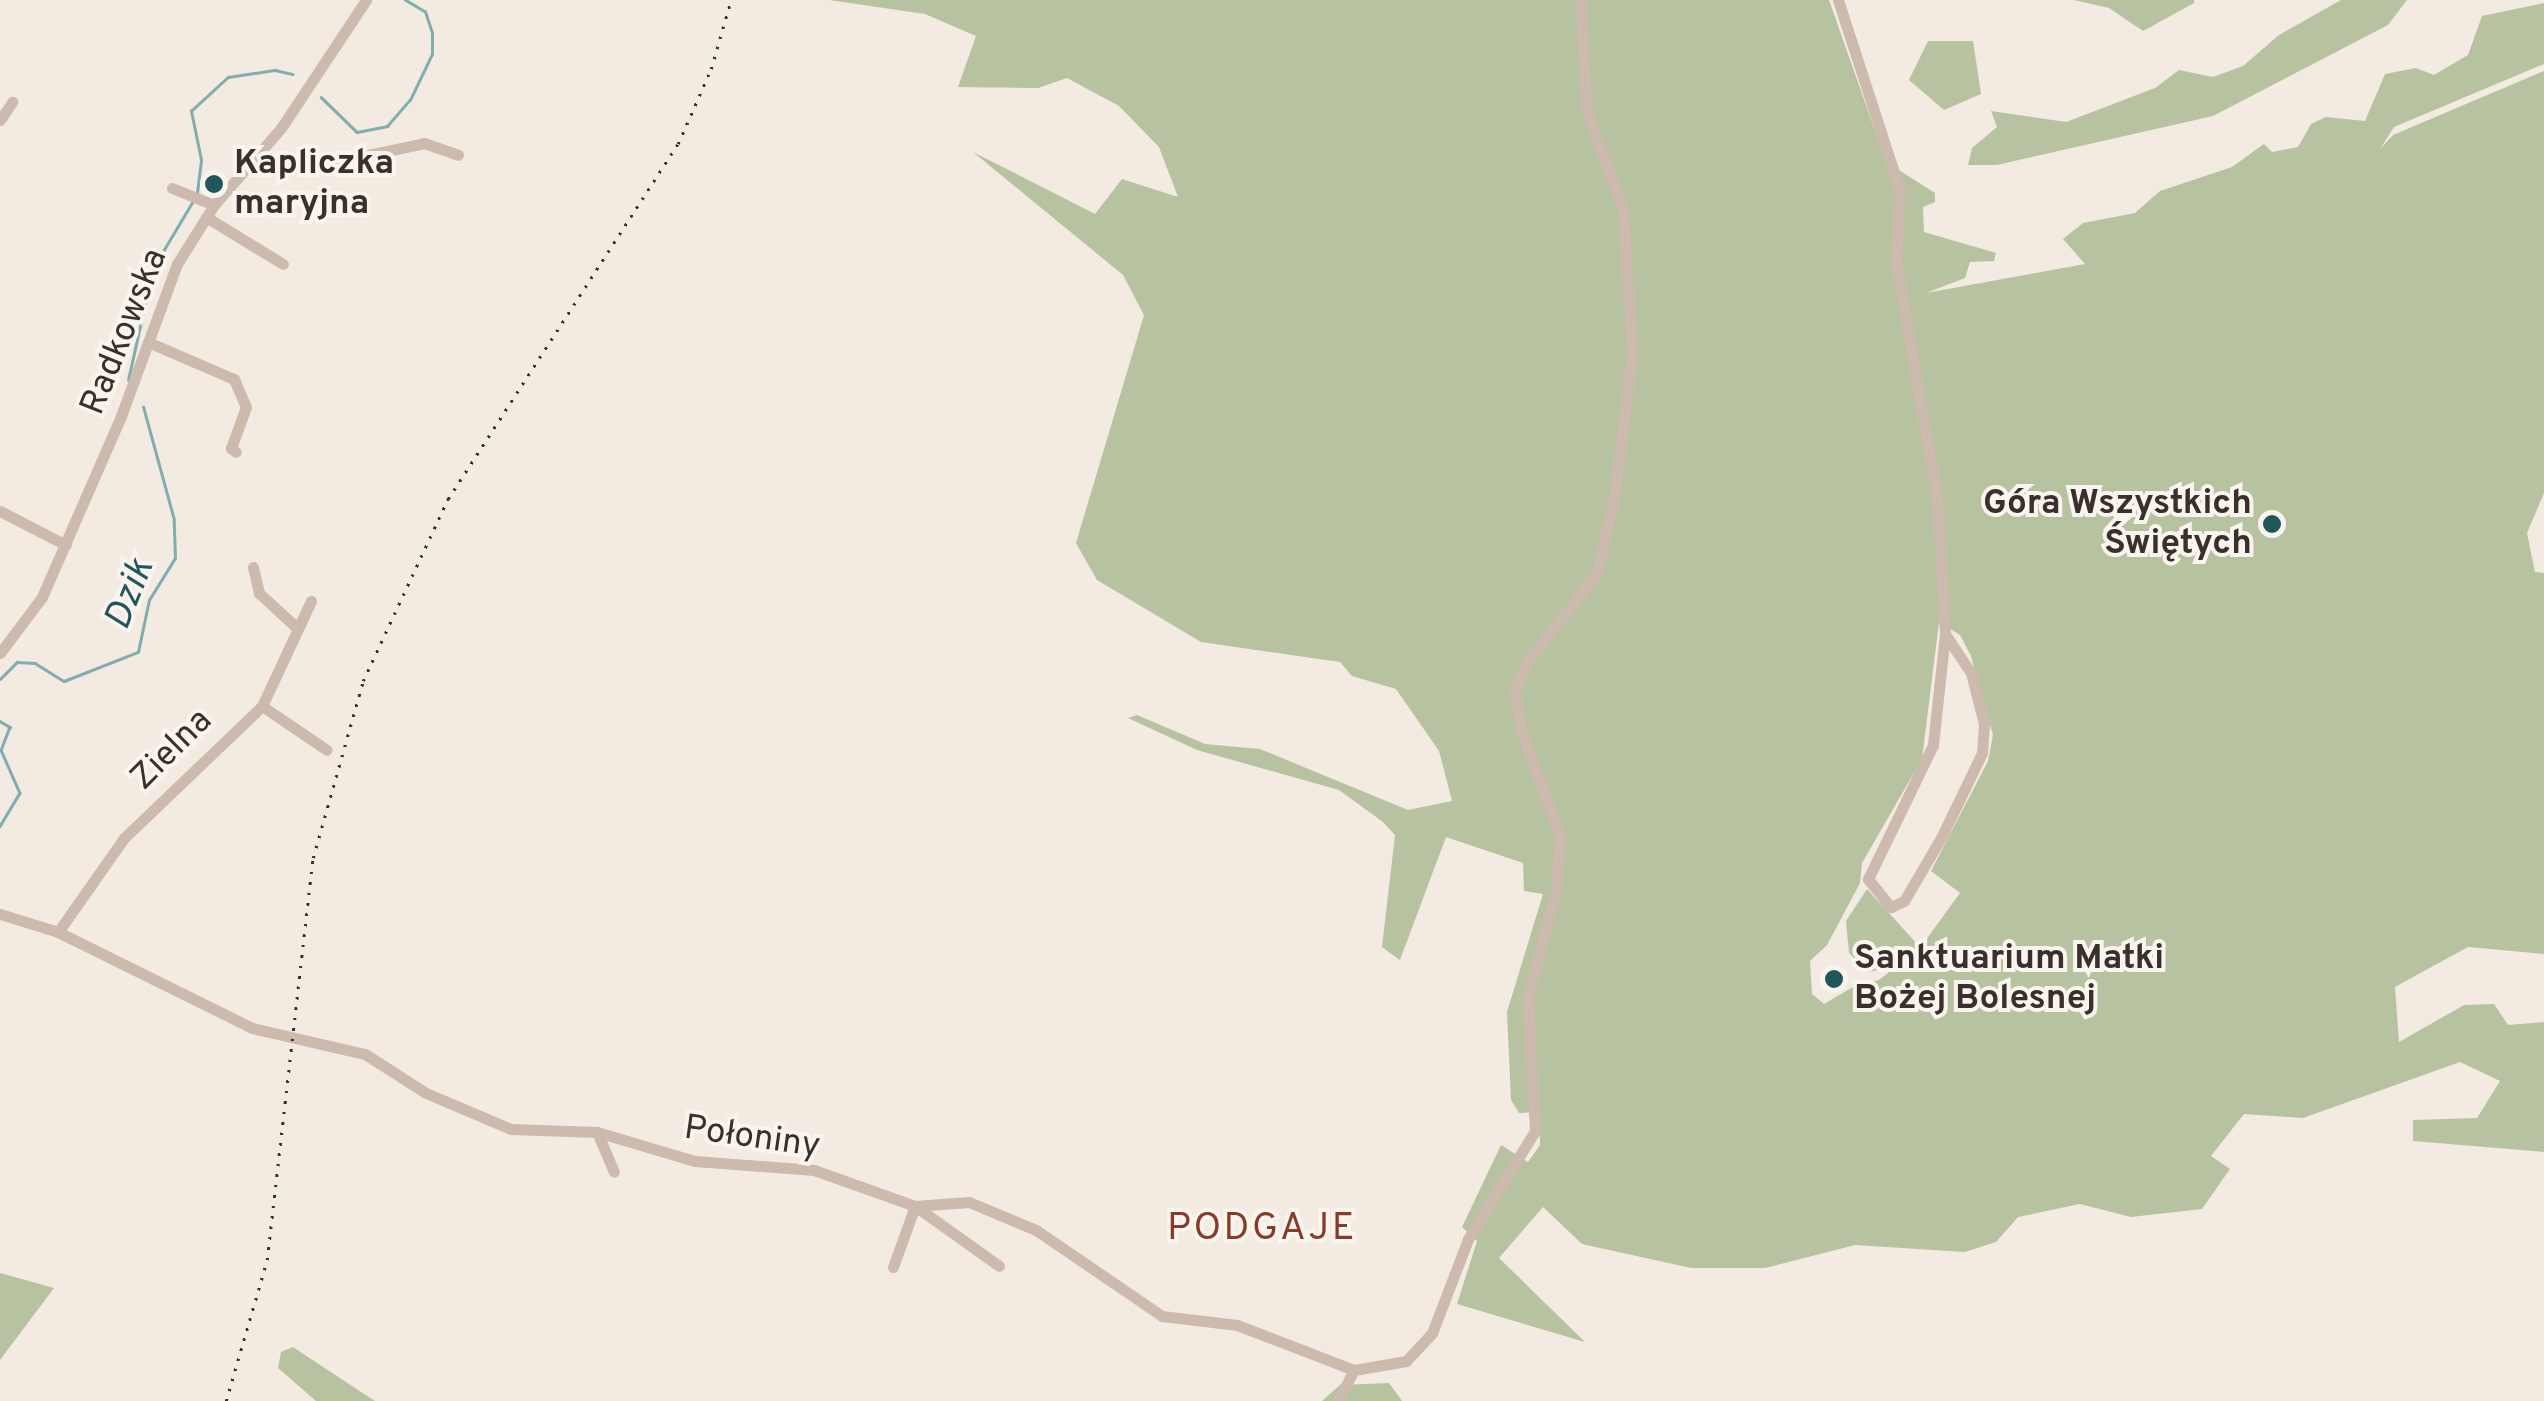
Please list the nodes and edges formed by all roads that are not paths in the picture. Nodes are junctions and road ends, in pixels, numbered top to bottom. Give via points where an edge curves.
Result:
1 (366, 0) edge
2 (1580, 0) edge
3 (1838, 0) edge
4 (12, 102) dead end
5 (0, 120) edge
6 (458, 155) dead end
7 (249, 164) junction
8 (172, 188) dead end
9 (202, 198) junction
10 (206, 217) junction
11 (284, 264) dead end
12 (148, 342) junction
13 (236, 452) dead end
14 (0, 512) edge
15 (66, 544) junction
16 (253, 566) dead end
17 (311, 601) dead end
18 (296, 627) junction
19 (1945, 634) junction
20 (0, 654) edge
21 (262, 706) junction
22 (327, 750) dead end
23 (0, 914) edge
24 (58, 932) junction
25 (598, 1132) junction
26 (614, 1172) dead end
27 (914, 1206) junction
28 (999, 1266) dead end
29 (893, 1267) dead end
30 (1354, 1370) junction
31 (1338, 1401) edge

1 - 7 street, Radkowska via 282,128
2 - 30 street via 1586,113 1623,209 1632,352 1615,493 1597,573 1524,666 1516,690 1521,730 1560,836 1556,890 1528,1006 1536,1131 1468,1240 1420,1351 1388,1368
3 - 19 street via 1900,190 1896,261 1936,478
4 - 5 street
6 - 7 street via 424,142 302,168
7 - 9 street, Radkowska
8 - 9 street
9 - 10 street, Radkowska
10 - 11 street
10 - 12 street, Radkowska via 177,264
12 - 13 street via 234,379 246,407
12 - 15 street, Radkowska
14 - 15 street
15 - 20 street, Radkowska via 42,596
16 - 18 street via 259,593
17 - 18 street, Zielna
18 - 21 street, Zielna
19 - 19 street via 1971,673 1984,724 1982,752 1901,904 1887,904 1868,879 1934,745
21 - 22 street
21 - 24 street, Zielna via 124,838
23 - 24 street, Połoniny
24 - 25 street, Połoniny via 252,1028 365,1054 426,1092 511,1129
25 - 26 street
25 - 27 street, Połoniny via 695,1161 814,1170
27 - 28 street
27 - 29 street
27 - 30 street, Połoniny via 969,1202 1036,1230 1162,1316 1238,1325
30 - 31 street

